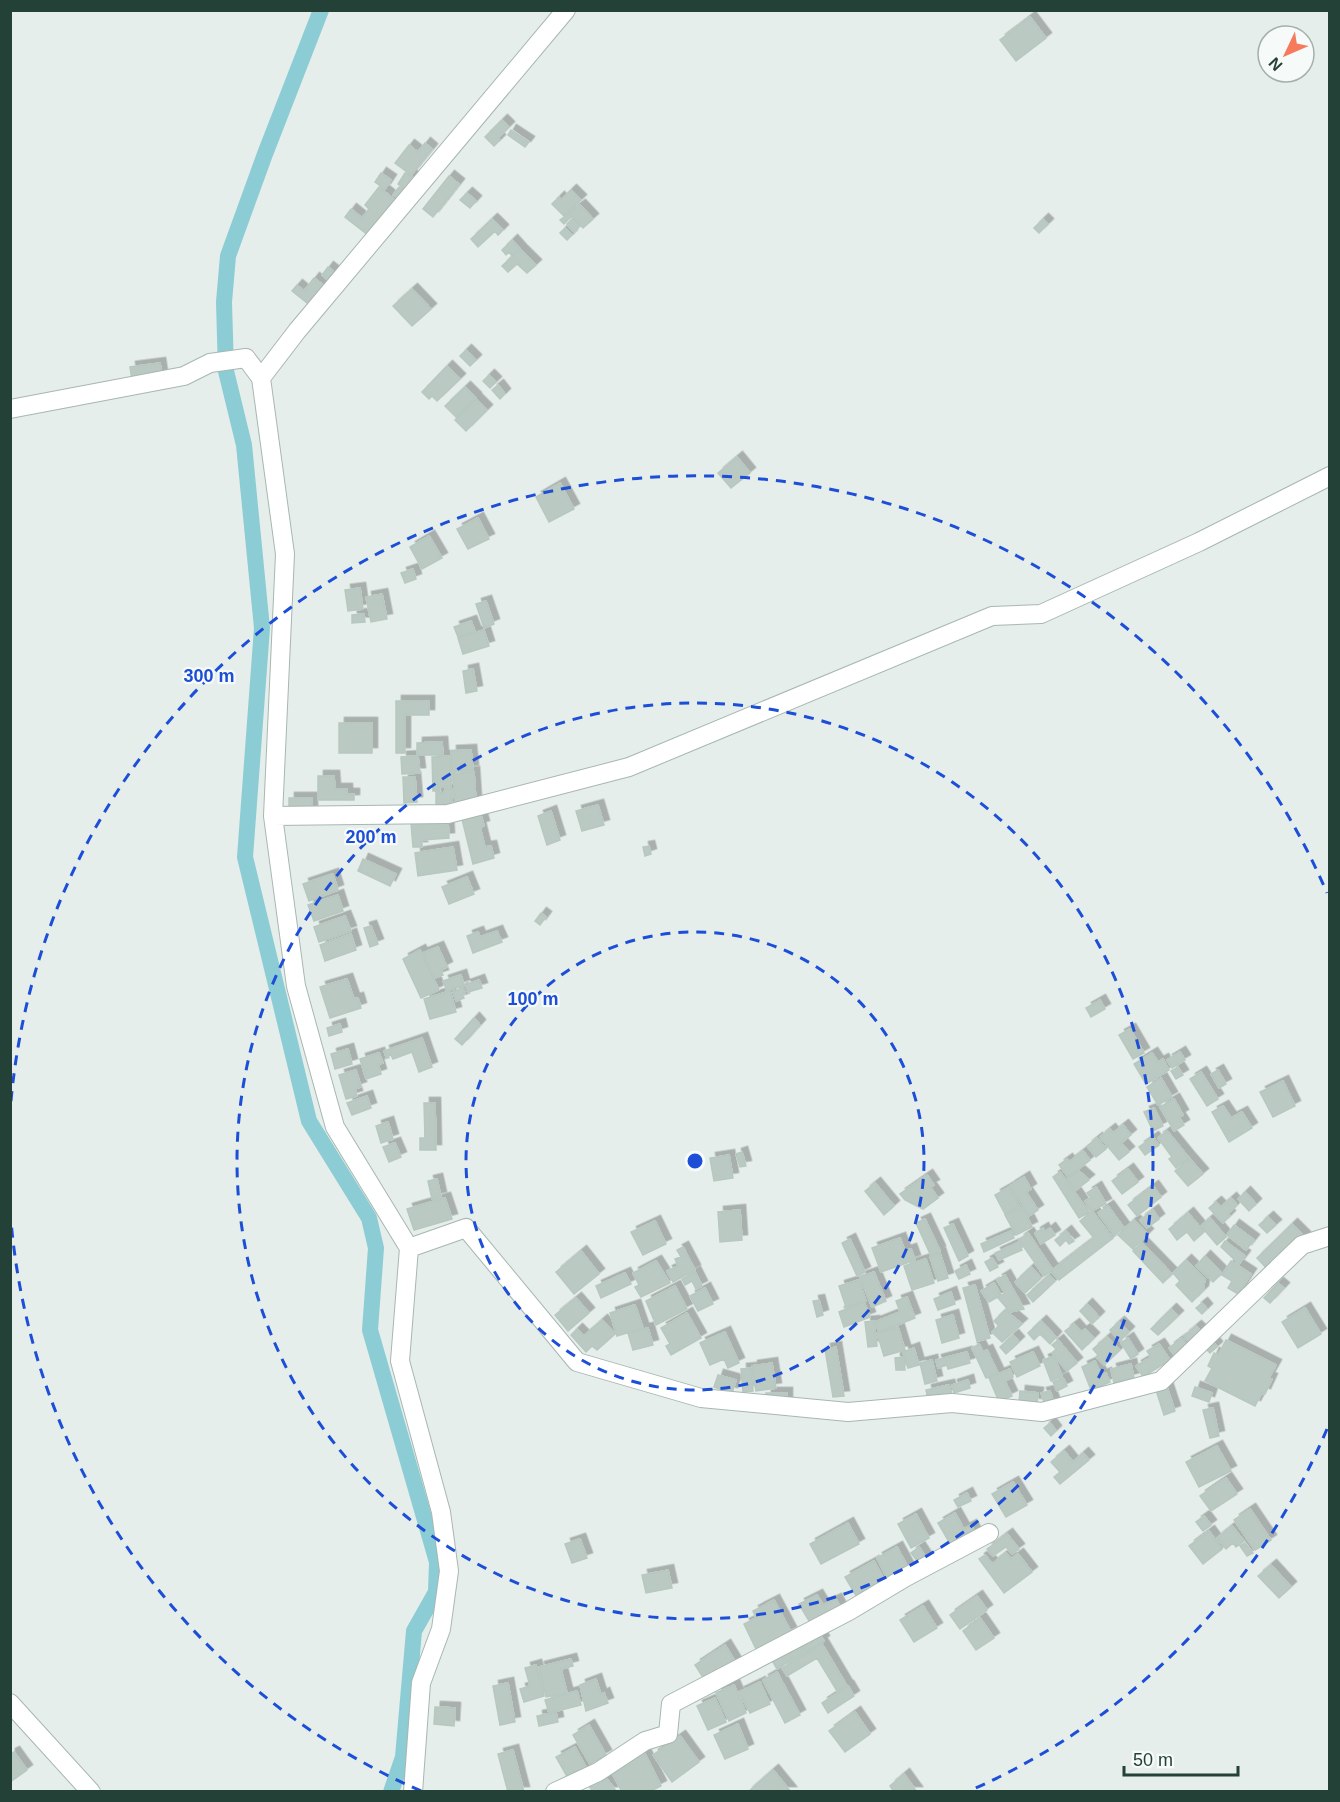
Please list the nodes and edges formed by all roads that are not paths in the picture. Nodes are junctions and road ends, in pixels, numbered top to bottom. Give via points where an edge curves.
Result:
1 (566, 10) edge
2 (261, 378) junction
3 (10, 409) edge
4 (1329, 476) edge
5 (273, 816) junction
6 (1329, 1236) edge
7 (409, 1248) junction
8 (989, 1533) dead end
9 (10, 1703) edge
10 (91, 1791) edge
11 (413, 1791) edge
12 (555, 1791) edge

1 - 2 street
2 - 3 street via 246,358 210,363 184,376
2 - 5 street via 285,554
4 - 5 street via 1199,542 1041,614 992,616 629,767 448,814
5 - 7 street via 296,986 335,1126
6 - 7 street via 1302,1245 1161,1381 1042,1412 952,1402 848,1412 701,1398 577,1362 465,1228
7 - 11 street via 400,1361 441,1512 449,1571 441,1629 421,1683
8 - 12 street via 671,1704 668,1734 645,1741 597,1772
9 - 10 street

